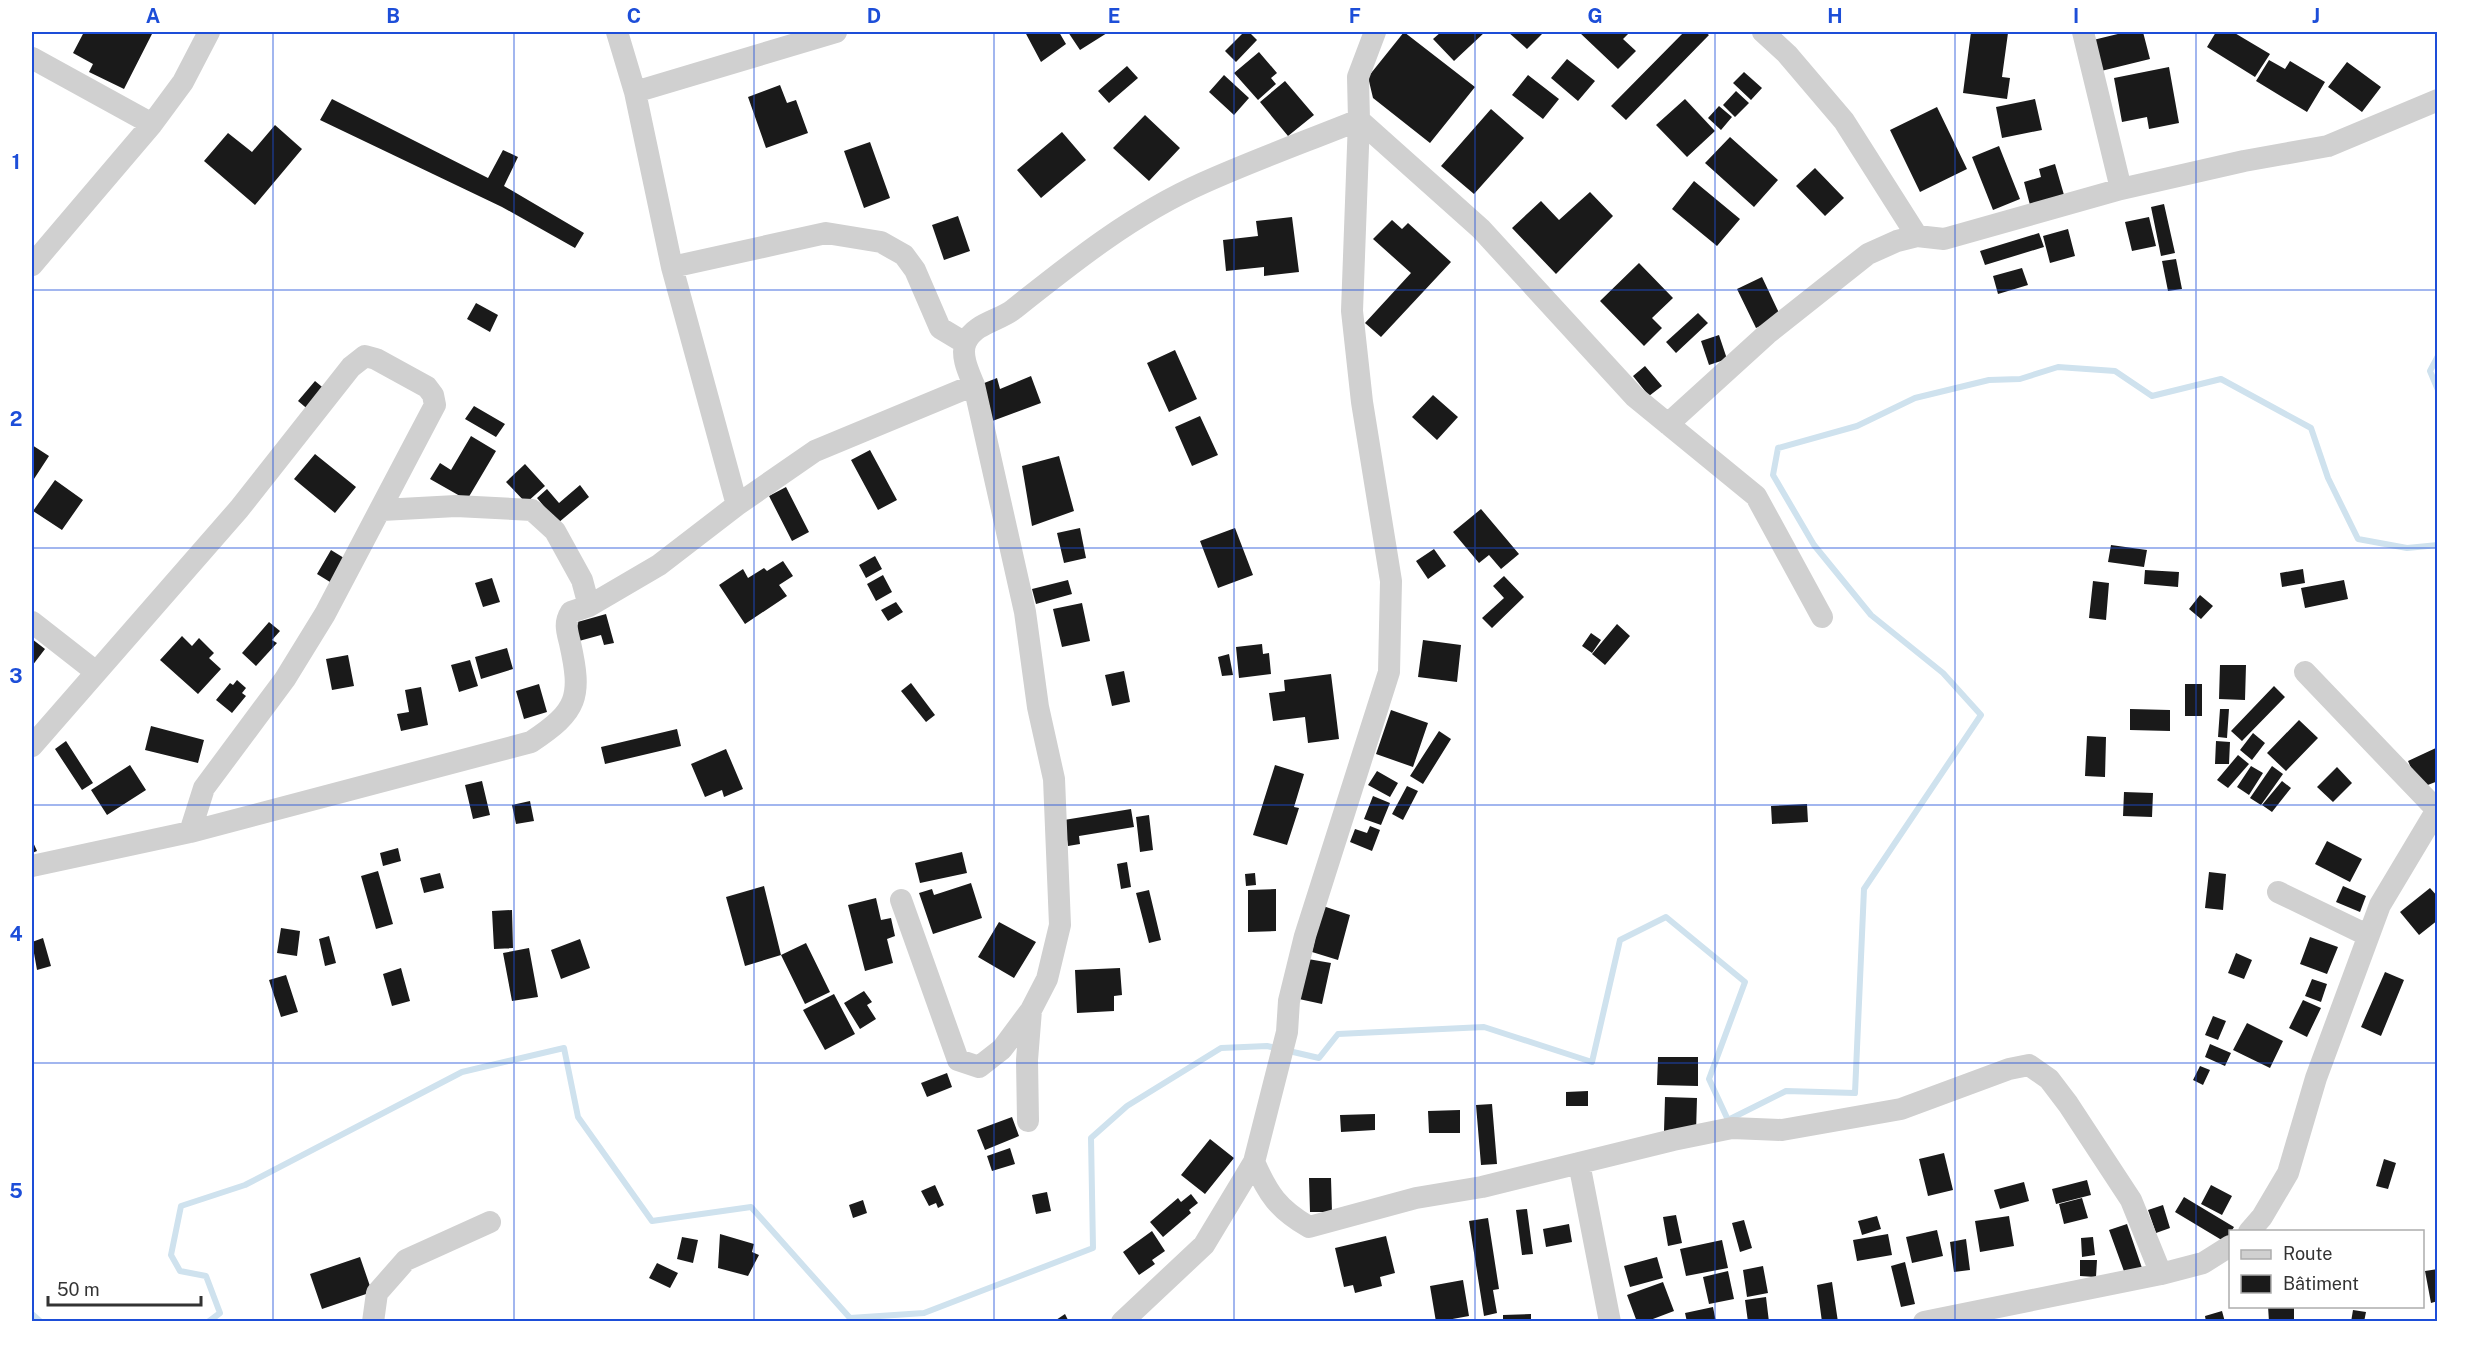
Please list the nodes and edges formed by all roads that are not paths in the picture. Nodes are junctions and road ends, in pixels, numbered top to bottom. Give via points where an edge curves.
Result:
1 (209, 32) edge
2 (617, 32) edge
3 (836, 32) edge
4 (1375, 32) edge
5 (1763, 32) edge
6 (2083, 32) edge
7 (32, 58) edge
8 (635, 92) junction
9 (2438, 100) edge
10 (1359, 120) junction
11 (152, 124) junction
12 (2121, 189) junction
13 (1917, 236) junction
14 (32, 265) edge
15 (672, 267) junction
16 (965, 343) junction
17 (974, 385) junction
18 (1668, 424) junction
19 (737, 505) junction
20 (382, 510) junction
21 (589, 606) junction
22 (1822, 617) dead end
23 (32, 622) edge
24 (96, 672) junction
25 (2306, 672) dead end
26 (32, 746) edge
27 (2437, 809) edge
28 (190, 832) junction
29 (32, 866) edge
30 (2278, 892) dead end
31 (901, 900) dead end
32 (2367, 935) junction
33 (1031, 1010) junction
34 (1028, 1121) dead end
35 (1254, 1162) junction
36 (1579, 1163) junction
37 (490, 1222) dead end
38 (2251, 1230) edge
39 (2229, 1247) edge
40 (2162, 1274) junction
41 (373, 1322) edge
42 (1122, 1322) edge
43 (1610, 1322) edge
44 (1924, 1322) edge

1 - 11 street via 183,82
2 - 8 street
3 - 8 street
4 - 10 street via 1358,77
5 - 13 street via 1844,121
6 - 12 street
7 - 11 street
8 - 15 street
9 - 12 street via 2328,146
10 - 16 street via 1202,183 1146,213 1055,275 1011,311 975,330
10 - 18 street via 1481,229 1635,397
10 - 35 street via 1352,310 1362,402 1391,581 1389,672 1305,936 1289,1001 1287,1032
11 - 14 street
12 - 13 street via 1944,239
13 - 18 street via 1868,254 1767,334
15 - 16 street via 826,233 881,242 904,255 915,270 940,328
15 - 19 street
16 - 17 street via 965,363
17 - 19 street via 815,451
17 - 33 street via 1024,612 1038,707 1054,779 1060,925 1047,979
18 - 22 street via 1756,496
19 - 21 street via 659,565
20 - 21 street via 532,510 555,531 582,580
20 - 24 street via 435,405 427,387 365,356 351,367 239,509
20 - 28 street via 285,679 204,788
21 - 28 street via 571,612 566,624 578,682 575,698 556,726 531,742
23 - 24 street
24 - 26 street
25 - 27 street
27 - 32 street via 2380,905
28 - 29 street
30 - 32 street
31 - 33 street via 958,1060 979,1067 1002,1049
32 - 38 street via 2316,1078 2288,1173
33 - 34 street
35 - 36 street via 1267,1192 1287,1215 1309,1227 1416,1198 1482,1187
35 - 42 street via 1204,1245
36 - 40 street via 1732,1128 1782,1130 1901,1109 2029,1065 2049,1079 2068,1104 2131,1200
36 - 43 street
37 - 41 street via 406,1260 377,1293
39 - 40 street via 2203,1263
40 - 44 street

